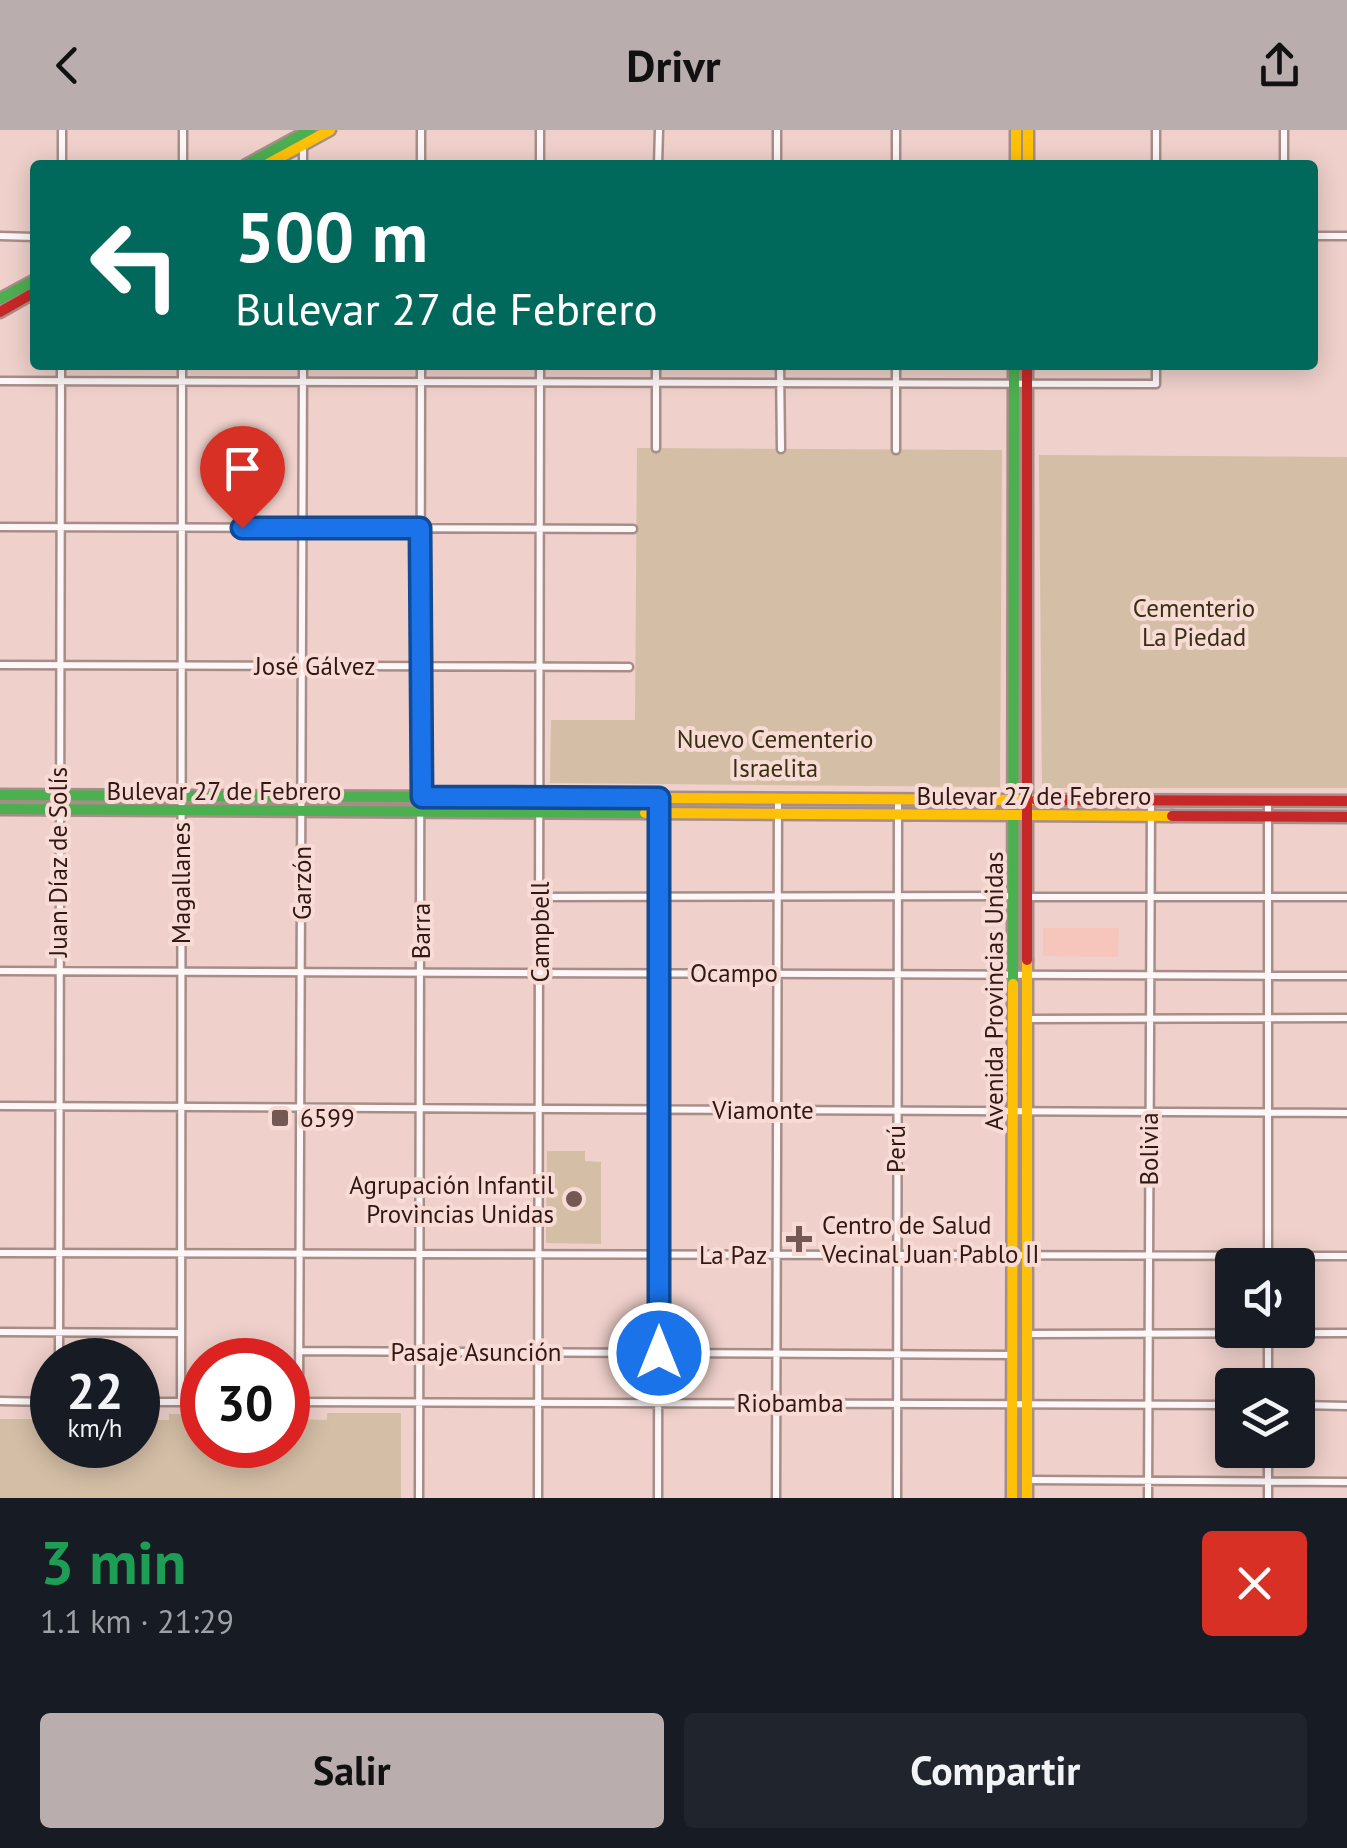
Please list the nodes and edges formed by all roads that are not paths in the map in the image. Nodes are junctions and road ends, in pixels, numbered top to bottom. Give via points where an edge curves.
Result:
1 (62, 130) edge
2 (184, 130) edge
3 (330, 130) edge
4 (421, 130) edge
5 (540, 130) edge
6 (659, 130) edge
7 (778, 130) edge
8 (896, 130) edge
9 (1016, 130) edge
10 (1028, 130) edge
11 (1156, 130) edge
12 (1284, 130) edge
13 (305, 135) edge
14 (62, 160) edge
15 (183, 160) edge
16 (256, 160) edge
17 (272, 160) edge
18 (303, 160) edge
19 (421, 160) edge
20 (540, 160) edge
21 (658, 160) edge
22 (778, 160) edge
23 (896, 160) edge
24 (1016, 160) edge
25 (1028, 160) edge
26 (1156, 160) edge
27 (1284, 160) edge
28 (0, 236) edge
29 (30, 236) edge
30 (1318, 236) edge
31 (1347, 236) edge
32 (30, 283) edge
33 (30, 295) edge
34 (0, 299) edge
35 (0, 312) edge
36 (61, 370) edge
37 (182, 370) edge
38 (303, 370) edge
39 (420, 370) edge
40 (540, 370) edge
41 (656, 370) edge
42 (780, 370) edge
43 (896, 370) edge
44 (1016, 370) edge
45 (1025, 370) edge
46 (1156, 370) edge
47 (0, 381) edge
48 (61, 381) junction
49 (182, 381) junction
50 (303, 382) junction
51 (420, 382) junction
52 (540, 382) junction
53 (656, 382) junction
54 (780, 383) junction
55 (896, 383) junction
56 (1020, 383) junction
57 (656, 448) dead end
58 (781, 449) dead end
59 (896, 450) dead end
60 (0, 527) edge
61 (60, 528) junction
62 (182, 528) junction
63 (303, 528) junction
64 (420, 528) junction
65 (540, 528) junction
66 (633, 528) dead end
67 (0, 665) edge
68 (59, 665) junction
69 (182, 666) junction
70 (302, 666) junction
71 (420, 666) junction
72 (540, 667) junction
73 (629, 668) dead end
74 (0, 796) edge
75 (58, 796) junction
76 (181, 797) junction
77 (302, 797) junction
78 (422, 797) junction
79 (540, 798) junction
80 (659, 798) junction
81 (778, 798) junction
82 (898, 799) junction
83 (1021, 800) junction
84 (1150, 800) junction
85 (1268, 800) junction
86 (1347, 801) edge
87 (0, 809) edge
88 (58, 810) junction
89 (181, 811) junction
90 (302, 812) junction
91 (422, 812) junction
92 (540, 814) junction
93 (659, 814) junction
94 (778, 814) junction
95 (898, 815) junction
96 (1021, 816) junction
97 (1150, 816) junction
98 (1268, 816) junction
99 (1347, 817) edge
100 (659, 896) junction
101 (778, 896) junction
102 (897, 896) junction
103 (1021, 896) junction
104 (540, 897) junction
105 (1150, 897) junction
106 (1268, 897) junction
107 (1347, 898) edge
108 (0, 970) edge
109 (58, 970) junction
110 (181, 971) junction
111 (302, 971) junction
112 (421, 972) junction
113 (540, 972) junction
114 (659, 972) junction
115 (777, 973) junction
116 (897, 974) junction
117 (1021, 974) junction
118 (1150, 975) junction
119 (1268, 976) junction
120 (1347, 976) edge
121 (1347, 1018) edge
122 (1027, 1019) junction
123 (1150, 1019) junction
124 (1268, 1019) junction
125 (0, 1106) edge
126 (59, 1106) junction
127 (181, 1107) junction
128 (300, 1108) junction
129 (420, 1108) junction
130 (539, 1109) junction
131 (659, 1109) junction
132 (777, 1110) junction
133 (896, 1110) junction
134 (1020, 1111) junction
135 (1149, 1112) junction
136 (1268, 1112) junction
137 (1347, 1113) edge
138 (1268, 1248) edge
139 (0, 1253) edge
140 (59, 1253) junction
141 (181, 1254) junction
142 (300, 1254) junction
143 (420, 1254) junction
144 (539, 1254) junction
145 (660, 1254) junction
146 (776, 1255) junction
147 (895, 1255) junction
148 (1013, 1255) junction
149 (1027, 1255) junction
150 (1148, 1256) junction
151 (1347, 1256) edge
152 (1215, 1258) edge
153 (1315, 1258) edge
154 (0, 1332) edge
155 (59, 1332) junction
156 (181, 1333) junction
157 (1215, 1333) edge
158 (1315, 1333) edge
159 (1027, 1334) junction
160 (1148, 1334) junction
161 (1347, 1334) edge
162 (59, 1338) edge
163 (181, 1338) edge
164 (299, 1338) edge
165 (310, 1351) edge
166 (420, 1352) junction
167 (538, 1352) junction
168 (659, 1353) junction
169 (776, 1354) junction
170 (898, 1354) junction
171 (1013, 1355) junction
172 (0, 1402) edge
173 (30, 1402) edge
174 (310, 1402) edge
175 (419, 1402) junction
176 (538, 1402) junction
177 (659, 1403) junction
178 (776, 1403) junction
179 (898, 1403) junction
180 (1013, 1403) junction
181 (1027, 1403) junction
182 (1148, 1404) junction
183 (1215, 1405) edge
184 (1315, 1405) edge
185 (1347, 1406) edge
186 (1268, 1468) edge
187 (1027, 1480) junction
188 (1148, 1481) junction
189 (1268, 1482) junction
190 (1347, 1482) edge
191 (419, 1498) edge
192 (538, 1498) edge
193 (658, 1498) edge
194 (776, 1498) edge
195 (897, 1498) edge
196 (1012, 1498) edge
197 (1027, 1498) edge
198 (1148, 1498) edge
199 (1268, 1498) edge

1 - 14 street
2 - 15 street
3 - 13 main road
4 - 19 street
5 - 20 street
6 - 21 street
7 - 22 street
8 - 23 street
9 - 24 main road
10 - 25 main road
11 - 26 street
12 - 27 street
13 - 16 main road
13 - 17 main road
13 - 18 street
28 - 29 street
30 - 31 street
32 - 34 main road
33 - 35 main road
36 - 48 street, Juan Díaz de Solís
37 - 49 street, Magallanes
38 - 50 street, Garzón
39 - 51 street, Barra
40 - 52 street, Campbell
41 - 53 street
42 - 54 street
43 - 55 street
44 - 56 main road, Avenida Provincias Unidas
45 - 56 main road, Avenida Provincias Unidas
46 - 56 street via 1156,384
47 - 48 street
48 - 49 street
48 - 61 street, Juan Díaz de Solís
49 - 50 street
49 - 62 street, Magallanes
50 - 51 street
50 - 63 street, Garzón
51 - 52 street
51 - 64 street, Barra
52 - 53 street
52 - 65 street, Campbell
53 - 54 street
53 - 57 street
54 - 55 street
54 - 58 street
55 - 56 street
55 - 59 street
56 - 83 main road, Avenida Provincias Unidas
60 - 61 street
61 - 62 street
61 - 68 street, Juan Díaz de Solís
62 - 63 street
62 - 69 street, Magallanes
63 - 64 street
63 - 70 street, Garzón
64 - 65 street
64 - 71 street, Barra
65 - 66 street
65 - 72 street, Campbell
67 - 68 street, José Gálvez
68 - 69 street, José Gálvez
68 - 75 street, Juan Díaz de Solís
69 - 70 street, José Gálvez
69 - 76 street, Magallanes
70 - 71 street, José Gálvez
70 - 77 street, Garzón
71 - 72 street, José Gálvez
71 - 78 street, Barra
72 - 73 street, José Gálvez
72 - 79 street, Campbell
74 - 75 main road, Bulevar 27 de Febrero
75 - 76 main road, Bulevar 27 de Febrero
75 - 88 street, Juan Díaz de Solís
76 - 77 main road, Bulevar 27 de Febrero
76 - 89 street, Magallanes
77 - 78 main road, Bulevar 27 de Febrero
77 - 90 street, Garzón
78 - 79 main road, Bulevar 27 de Febrero
78 - 91 street, Barra
79 - 80 main road, Bulevar 27 de Febrero
79 - 92 street, Campbell
80 - 81 main road, Bulevar 27 de Febrero
80 - 93 street
81 - 82 main road, Bulevar 27 de Febrero
81 - 94 street
82 - 83 main road, Bulevar 27 de Febrero
82 - 95 street, Perú
83 - 84 main road, Bulevar 27 de Febrero
83 - 96 main road, Avenida Provincias Unidas
84 - 85 main road, Bulevar 27 de Febrero
84 - 97 street, Bolivia
85 - 86 main road, Bulevar 27 de Febrero
85 - 98 street
87 - 88 main road, Bulevar 27 de Febrero
88 - 89 main road, Bulevar 27 de Febrero
88 - 109 street, Juan Díaz de Solís
89 - 90 main road, Bulevar 27 de Febrero
89 - 110 street, Magallanes
90 - 91 main road, Bulevar 27 de Febrero
90 - 111 street, Garzón
91 - 92 main road, Bulevar 27 de Febrero
91 - 112 street, Barra
92 - 93 main road, Bulevar 27 de Febrero
92 - 104 street, Campbell
93 - 94 main road, Bulevar 27 de Febrero
93 - 100 street
94 - 95 main road, Bulevar 27 de Febrero
94 - 101 street
95 - 96 main road, Bulevar 27 de Febrero
95 - 102 street, Perú
96 - 97 main road, Bulevar 27 de Febrero
96 - 103 main road, Avenida Provincias Unidas
97 - 98 main road, Bulevar 27 de Febrero
97 - 105 street, Bolivia
98 - 99 main road, Bulevar 27 de Febrero
98 - 106 street
100 - 101 street
100 - 104 street
100 - 114 street
101 - 102 street
101 - 115 street
102 - 103 street
102 - 116 street, Perú
103 - 105 street
103 - 117 main road, Avenida Provincias Unidas
104 - 113 street, Campbell
105 - 106 street
105 - 118 street, Bolivia
106 - 107 street
106 - 119 street
108 - 109 street, Ocampo
109 - 110 street, Ocampo
109 - 126 street, Juan Díaz de Solís
110 - 111 street, Ocampo
110 - 127 street, Magallanes
111 - 112 street, Ocampo
111 - 128 street, Garzón
112 - 113 street, Ocampo
112 - 129 street, Barra
113 - 114 street, Ocampo
113 - 130 street, Campbell
114 - 115 street, Ocampo
114 - 131 street
115 - 116 street, Ocampo
115 - 132 street
116 - 117 street, Ocampo
116 - 133 street, Perú
117 - 118 street, Ocampo
117 - 122 main road, Avenida Provincias Unidas
117 - 134 main road, Avenida Provincias Unidas
118 - 119 street, Ocampo
118 - 123 street, Bolivia
119 - 120 street, Ocampo
119 - 124 street
121 - 124 street
122 - 123 street
122 - 134 main road, Avenida Provincias Unidas
123 - 124 street
123 - 135 street, Bolivia
124 - 136 street
125 - 126 street, Viamonte
126 - 127 street, Viamonte
126 - 140 street, Juan Díaz de Solís
127 - 128 street, Viamonte
127 - 141 street, Magallanes
128 - 129 street, Viamonte
128 - 142 street, Garzón
129 - 130 street, Viamonte
129 - 143 street, Barra
130 - 131 street, Viamonte
130 - 144 street, Campbell
131 - 132 street, Viamonte
131 - 145 street
132 - 133 street, Viamonte
132 - 146 street
133 - 134 street, Viamonte
133 - 147 street, Perú
134 - 135 street, Viamonte
134 - 148 main road, Avenida Provincias Unidas
134 - 149 main road, Avenida Provincias Unidas
135 - 136 street, Viamonte
135 - 150 street, Bolivia
136 - 137 street, Viamonte
136 - 138 street
139 - 140 street, La Paz
140 - 141 street, La Paz
140 - 155 street, Juan Díaz de Solís
141 - 142 street, La Paz
141 - 156 street, Magallanes
142 - 143 street, La Paz
142 - 164 street, Garzón
143 - 144 street, La Paz
143 - 166 street, Barra
144 - 145 street, La Paz
144 - 167 street, Campbell
145 - 146 street, La Paz
145 - 168 street
146 - 147 street, La Paz
146 - 169 street
147 - 148 street, La Paz
147 - 170 street, Perú
148 - 149 street, La Paz
148 - 171 main road, Avenida Provincias Unidas
149 - 150 street, La Paz
149 - 159 main road, Avenida Provincias Unidas
150 - 152 street, La Paz
150 - 160 street, Bolivia
151 - 153 street, La Paz
154 - 155 street
155 - 156 street
155 - 162 street, Juan Díaz de Solís
156 - 163 street, Magallanes
157 - 160 street
158 - 161 street
159 - 160 street
159 - 181 main road, Avenida Provincias Unidas
160 - 182 street, Bolivia
165 - 166 street, Pasaje Asunción
166 - 167 street, Pasaje Asunción
166 - 175 street, Barra
167 - 168 street, Pasaje Asunción
167 - 176 street, Campbell
168 - 169 street, Pasaje Asunción
168 - 177 street
169 - 170 street, Pasaje Asunción
169 - 178 street
170 - 171 street, Pasaje Asunción
170 - 179 street, Perú
171 - 180 main road, Avenida Provincias Unidas
172 - 173 street
174 - 175 street, Riobamba
175 - 176 street, Riobamba
175 - 191 street, Barra
176 - 177 street, Riobamba
176 - 192 street, Campbell
177 - 178 street, Riobamba
177 - 193 street
178 - 179 street, Riobamba
178 - 194 street
179 - 180 street, Riobamba
179 - 195 street, Perú
180 - 181 street, Riobamba
180 - 196 main road, Avenida Provincias Unidas
181 - 182 street, Riobamba
181 - 187 main road, Avenida Provincias Unidas
182 - 183 street, Riobamba
182 - 188 street, Bolivia
184 - 185 street
186 - 189 street
187 - 188 street
187 - 197 main road, Avenida Provincias Unidas
188 - 189 street
188 - 198 street, Bolivia
189 - 190 street
189 - 199 street

